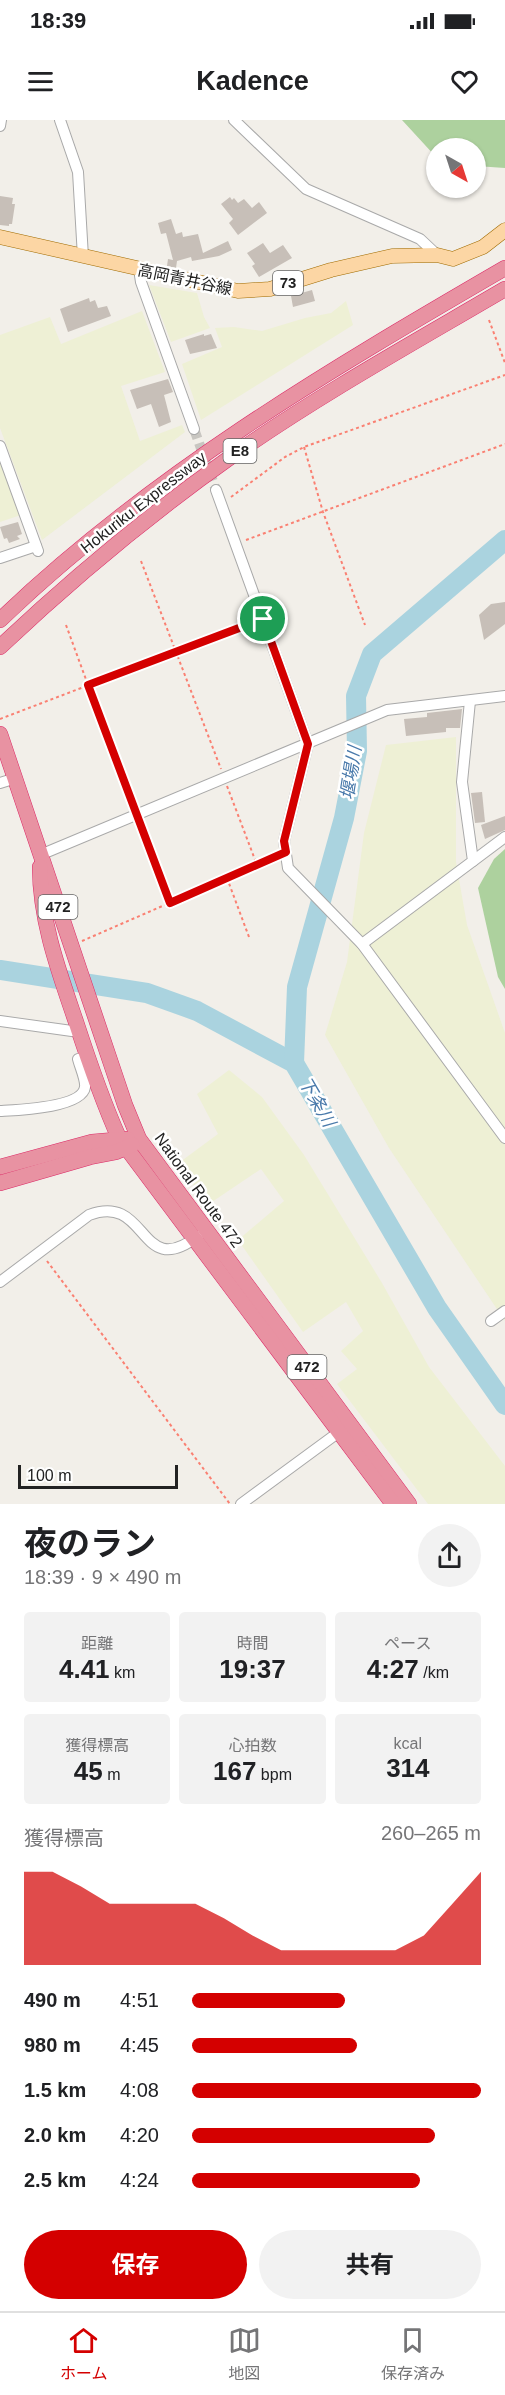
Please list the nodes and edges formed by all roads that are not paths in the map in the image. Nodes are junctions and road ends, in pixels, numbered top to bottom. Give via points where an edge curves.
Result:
1 (1, 120) edge
2 (60, 120) edge
3 (234, 120) edge
4 (0, 126) edge
5 (501, 236) edge
6 (0, 237) edge
7 (437, 255) junction
8 (83, 257) junction
9 (505, 268) edge
10 (139, 269) junction
11 (505, 289) edge
12 (194, 429) tunnel mouth
13 (0, 446) edge
14 (216, 489) tunnel mouth
15 (0, 558) edge
16 (0, 620) edge
17 (0, 647) edge
18 (505, 696) edge
19 (470, 701) junction
20 (0, 734) edge
21 (308, 744) junction
22 (16, 778) junction
23 (0, 783) edge
24 (505, 837) edge
25 (40, 855) junction
26 (473, 861) junction
27 (362, 944) junction
28 (0, 1021) edge
29 (79, 1032) junction
30 (87, 1057) junction
31 (0, 1111) edge
32 (505, 1138) edge
33 (139, 1140) junction
34 (122, 1143) junction
35 (0, 1167) edge
36 (0, 1183) edge
37 (206, 1230) junction
38 (193, 1239) junction
39 (0, 1282) edge
40 (505, 1311) edge
41 (491, 1321) dead end
42 (339, 1432) junction
43 (242, 1504) edge
44 (393, 1504) edge
45 (409, 1504) edge

1 - 4 street
2 - 8 street via 78,172
3 - 7 street via 306,189 420,238
5 - 7 main road, 高岡青井谷線 / 73 via 453,260
6 - 8 main road, 高岡青井谷線 / 73
7 - 10 main road, 高岡青井谷線 / 73 via 392,256 270,289 238,291
8 - 10 main road, 高岡青井谷線 / 73
9 - 16 highway, Hokuriku Expressway / E8 via 352,356 227,437 108,526
10 - 12 street
11 - 17 highway, Hokuriku Expressway / E8 via 352,379 233,456 67,585
13 - 15 street via 37,548
14 - 21 street
18 - 19 street
19 - 21 street via 387,710
19 - 26 street via 462,782
20 - 22 highway, National Route 472 / 472
21 - 25 street
21 - 27 street via 284,841 288,868
22 - 23 street
22 - 25 highway, National Route 472 / 472
24 - 26 street
25 - 29 highway, National Route 472 / 472 via 40,884 52,952
25 - 33 highway, National Route 472 / 472
26 - 27 street
27 - 32 street
28 - 29 street
29 - 30 highway, National Route 472 / 472
30 - 31 street via 78,1059 85,1086 82,1094 68,1102
30 - 34 highway, National Route 472 / 472
33 - 34 highway
33 - 37 highway, National Route 472 / 472
34 - 35 highway via 92,1142
34 - 36 highway
34 - 38 highway, National Route 472 / 472
37 - 38 street
37 - 45 highway, National Route 472 / 472
38 - 39 street via 174,1249 161,1248 123,1214 108,1209 89,1215
38 - 42 highway, National Route 472 / 472
40 - 41 street
42 - 43 street
42 - 44 highway, National Route 472 / 472

